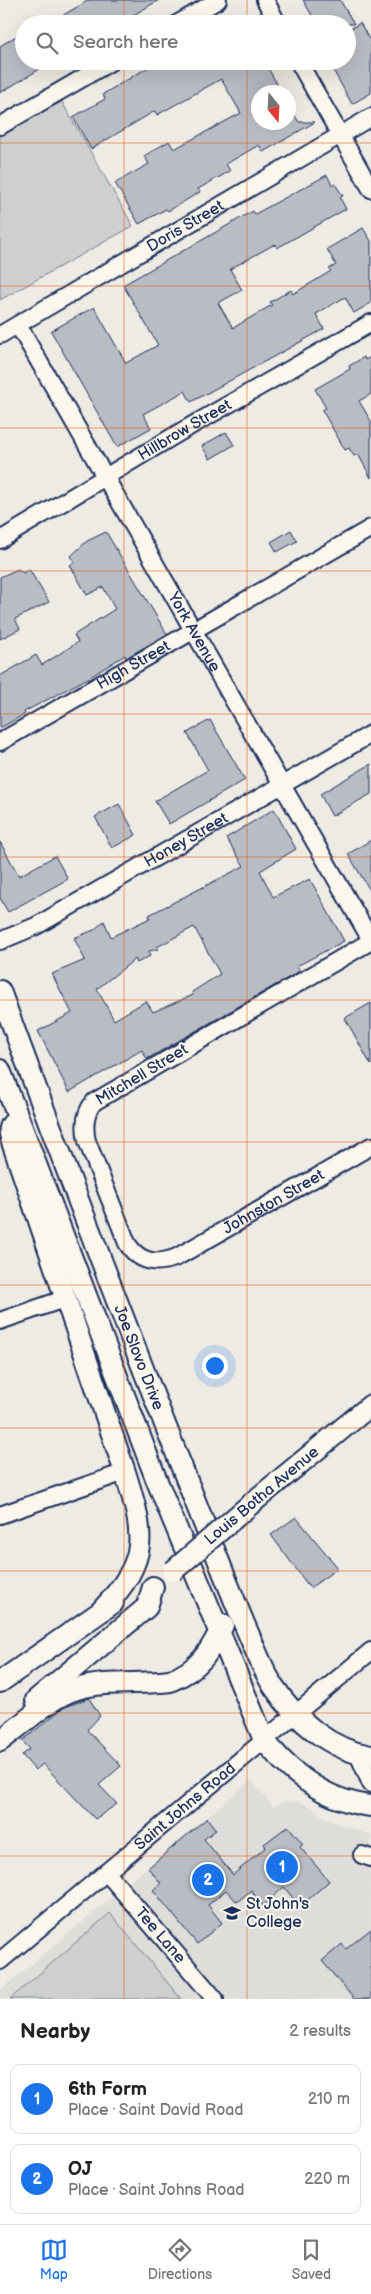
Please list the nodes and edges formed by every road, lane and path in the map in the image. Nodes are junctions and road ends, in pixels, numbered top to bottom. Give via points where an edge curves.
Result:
1 (218, 0) edge
2 (265, 0) edge
3 (192, 15) edge
4 (273, 15) edge
5 (96, 70) edge
6 (303, 70) edge
7 (371, 117) edge
8 (0, 126) edge
9 (339, 135) junction
10 (371, 189) edge
11 (371, 323) edge
12 (18, 325) junction
13 (0, 335) edge
14 (106, 476) junction
15 (371, 528) edge
16 (0, 540) edge
17 (194, 630) junction
18 (371, 734) edge
19 (0, 742) edge
20 (282, 785) junction
21 (371, 940) edge
22 (0, 941) edge
23 (0, 991) edge
24 (0, 1070) edge
25 (17, 1119) junction
26 (371, 1146) edge
27 (177, 1257) joint
28 (64, 1299) junction
29 (0, 1321) edge
30 (371, 1405) edge
31 (125, 1472) junction
32 (0, 1515) edge
33 (153, 1587) junction
34 (234, 1601) junction
35 (102, 1610) junction
36 (219, 1634) junction
37 (371, 1651) edge
38 (0, 1682) edge
39 (296, 1715) junction
40 (0, 1730) edge
41 (264, 1740) junction
42 (0, 1741) edge
43 (365, 1756) edge
44 (371, 1784) edge
45 (371, 1806) edge
46 (107, 1873) junction
47 (0, 1961) edge
48 (215, 1999) edge

1 - 3 street
2 - 4 street
5 - 8 street
6 - 9 street
7 - 9 street, Doris Street
9 - 10 street
9 - 12 street, Doris Street
11 - 14 street, Hillbrow Street
12 - 13 street, Doris Street
12 - 14 street, York Avenue
14 - 16 street, Hillbrow Street
14 - 17 street, York Avenue
15 - 17 street, High Street
17 - 19 street, High Street
17 - 20 street, York Avenue
18 - 20 street, Honey Street
20 - 21 street, York Avenue
20 - 22 street, Honey Street via 36,926
21 - 27 street, Mitchell Street via 90,1106 85,1123 88,1141 127,1243 138,1257 147,1261 166,1262
23 - 34 main road, Joe Slovo Drive
24 - 25 main road, Joe Slovo Drive
25 - 28 main road via 10,1125 12,1142
25 - 36 main road, Joe Slovo Drive
26 - 27 street, Johnston Street
28 - 29 street
28 - 31 main road
30 - 33 main road, Louis Botha Avenue, bridge
31 - 32 street
31 - 35 main road via 136,1509 140,1547 128,1579
33 - 35 main road, Louis Botha Avenue via 133,1590
33 - 40 main road via 147,1608
34 - 36 main road
34 - 39 main road, Joe Slovo Drive via 274,1687
35 - 38 main road, Louis Botha Avenue
36 - 41 main road, Joe Slovo Drive
36 - 42 main road via 204,1660 182,1676 170,1681 76,1689 52,1701
37 - 39 street, Saint Johns Road
39 - 41 street, Saint Johns Road
39 - 43 main road, Joe Slovo Drive via 323,1738
41 - 45 main road, Joe Slovo Drive via 284,1764 320,1790 336,1798
41 - 46 street, Saint Johns Road
43 - 44 street
46 - 47 street, Saint Johns Road
46 - 48 street, Tee Lane

